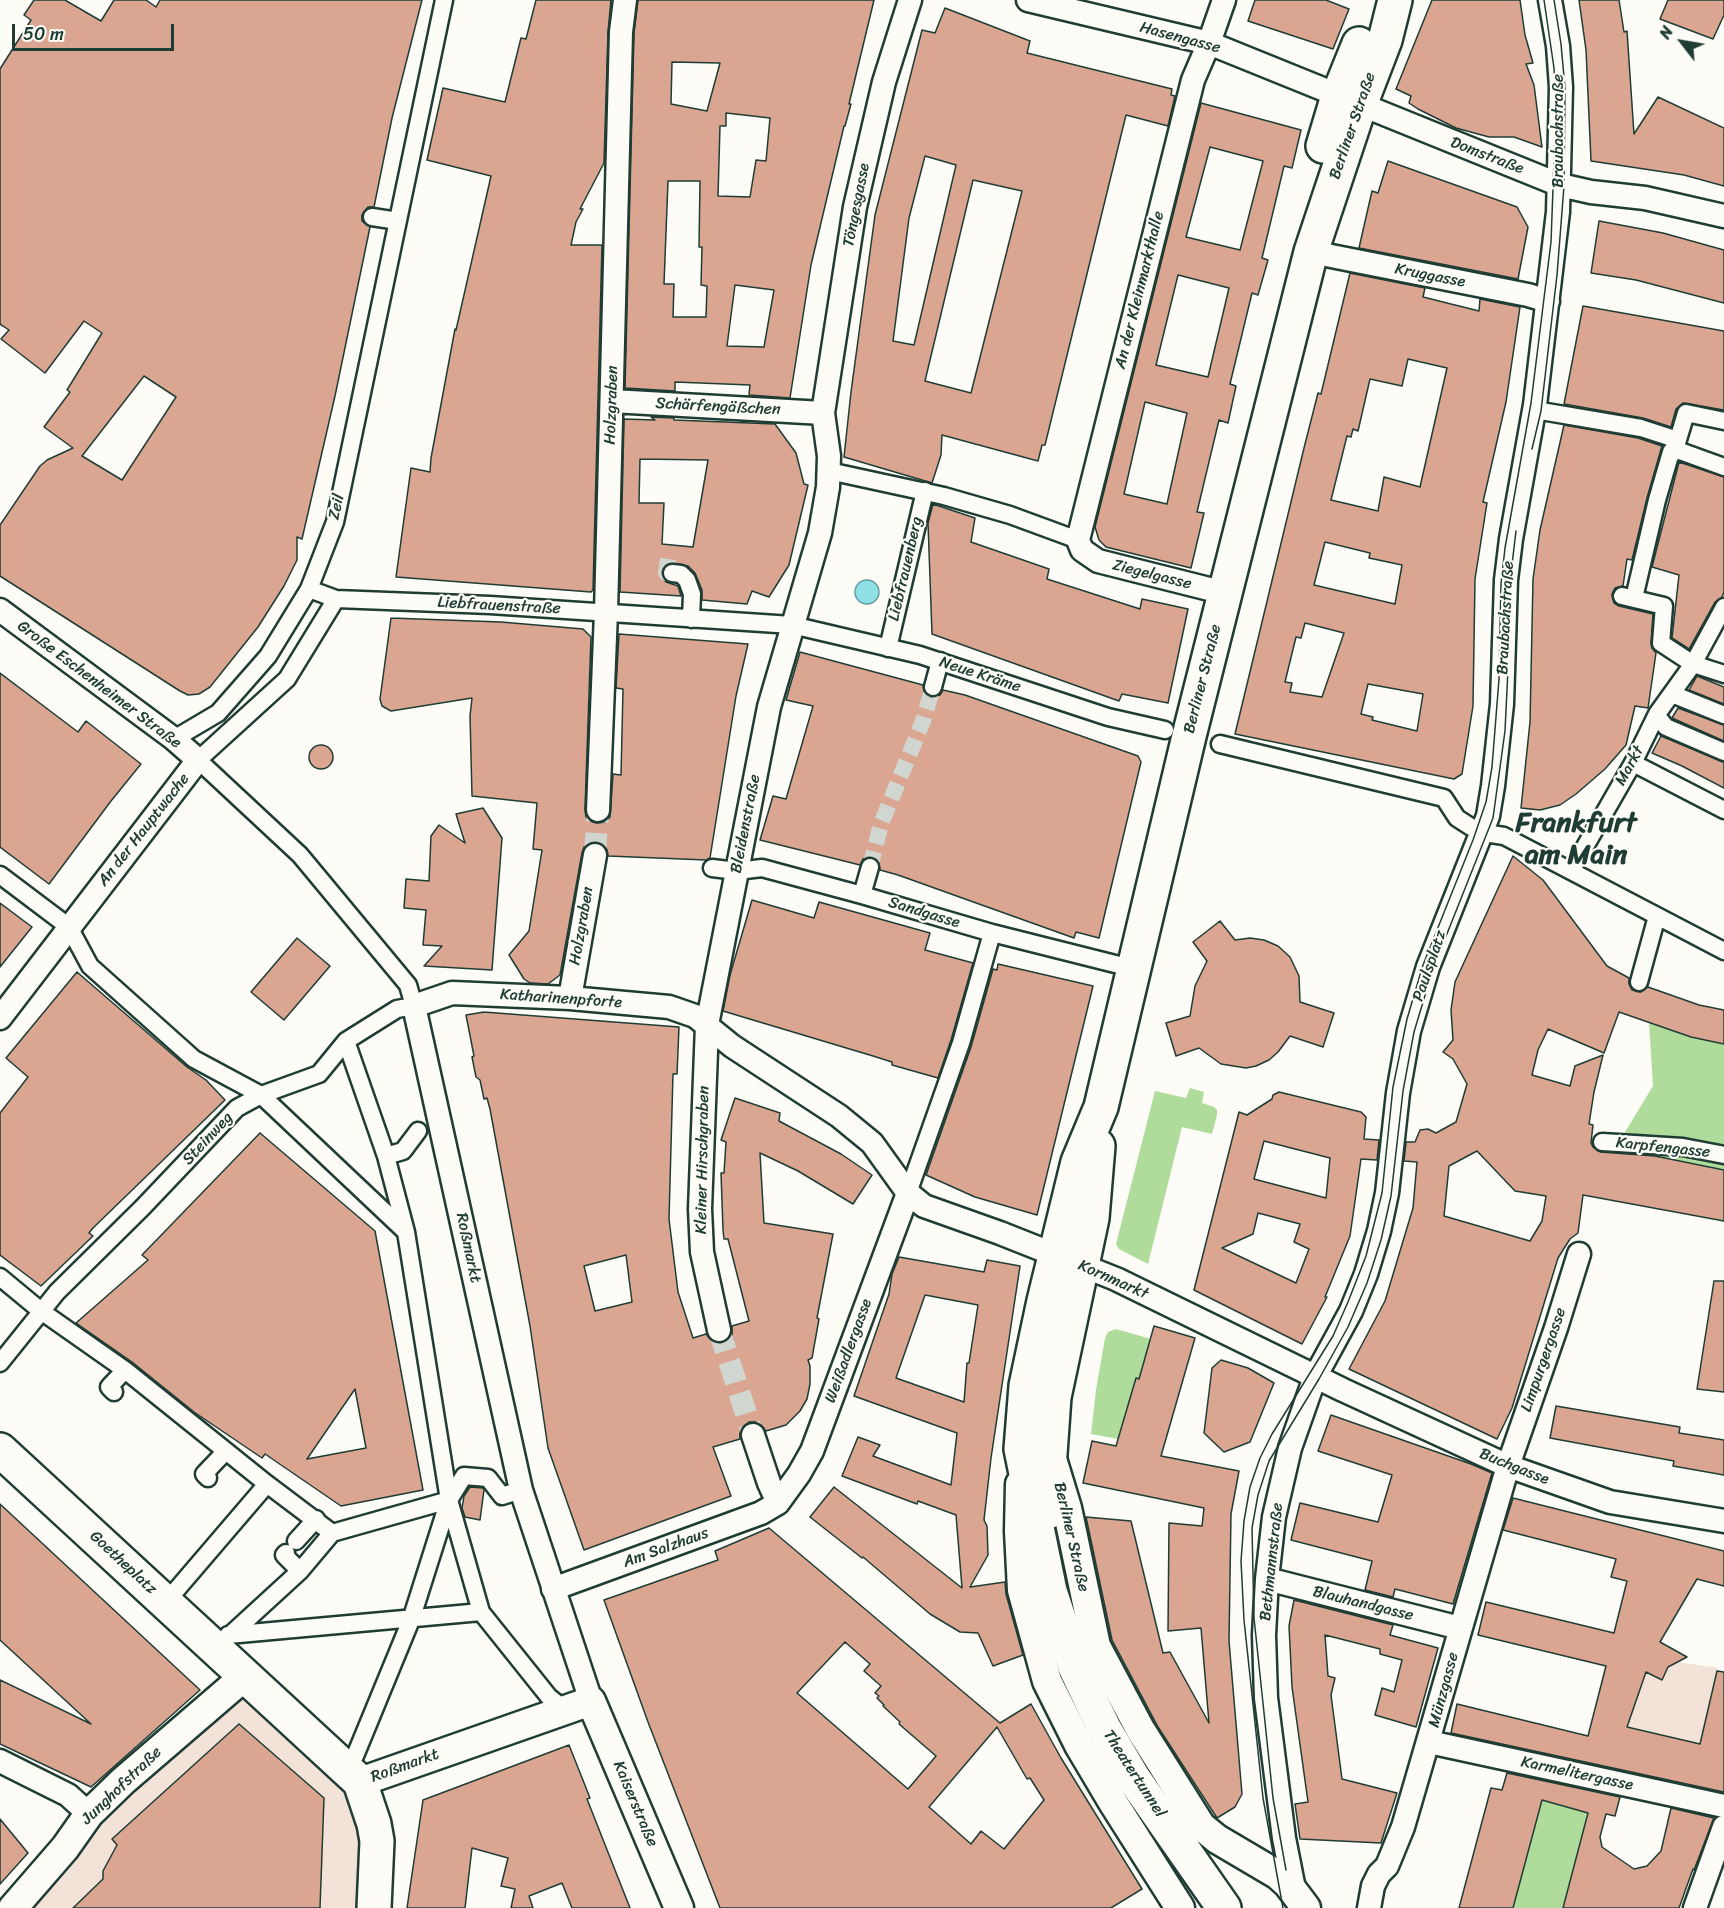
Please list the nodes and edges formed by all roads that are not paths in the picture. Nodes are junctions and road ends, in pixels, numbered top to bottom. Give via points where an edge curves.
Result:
1 (444, 0) edge
2 (625, 0) edge
3 (910, 0) edge
4 (1028, 0) edge
5 (1224, 0) edge
6 (1380, 0) edge
7 (1395, 0) edge
8 (1550, 0) edge
9 (1209, 43) junction
10 (1349, 101) junction
11 (1560, 185) junction
12 (1724, 216) edge
13 (372, 217) dead end
14 (398, 221) junction
15 (1311, 252) junction
16 (1548, 301) junction
17 (612, 401) junction
18 (1535, 405) junction
19 (823, 413) junction
20 (1724, 422) edge
21 (1676, 445) junction
22 (1724, 467) edge
23 (829, 471) junction
24 (927, 492) junction
25 (1080, 545) junction
26 (672, 573) tunnel mouth
27 (309, 589) junction
28 (1225, 593) junction
29 (336, 599) junction
30 (1724, 607) edge
31 (0, 610) edge
32 (606, 612) junction
33 (691, 619) junction
34 (792, 625) junction
35 (888, 648) junction
36 (940, 661) junction
37 (1697, 665) junction
38 (1724, 674) edge
39 (933, 687) tunnel mouth
40 (1672, 694) junction
41 (1724, 715) edge
42 (1657, 716) junction
43 (1165, 730) dead end
44 (174, 739) junction
45 (1220, 744) dead end
46 (1724, 752) edge
47 (198, 760) junction
48 (1633, 763) junction
49 (598, 810) tunnel mouth
50 (1724, 810) edge
51 (1481, 831) junction
52 (595, 855) tunnel mouth
53 (870, 867) tunnel mouth
54 (712, 868) dead end
55 (737, 871) junction
56 (1571, 871) junction
57 (0, 875) edge
58 (862, 895) junction
59 (1657, 916) junction
60 (72, 931) junction
61 (992, 933) junction
62 (1724, 951) edge
63 (1135, 969) junction
64 (1639, 982) dead end
65 (570, 998) junction
66 (414, 1006) junction
67 (0, 1018) edge
68 (706, 1025) junction
69 (0, 1032) edge
70 (346, 1041) junction
71 (261, 1095) junction
72 (1396, 1106) joint
73 (418, 1131) dead end
74 (1602, 1142) dead end
75 (1724, 1155) edge
76 (386, 1156) junction
77 (909, 1193) junction
78 (406, 1232) junction
79 (1579, 1254) dead end
80 (1068, 1261) junction
81 (0, 1276) edge
82 (41, 1311) junction
83 (720, 1330) tunnel mouth
84 (0, 1363) edge
85 (125, 1370) junction
86 (1315, 1377) junction
87 (114, 1392) dead end
88 (753, 1435) tunnel mouth
89 (0, 1450) edge
90 (226, 1450) junction
91 (1036, 1451) junction
92 (1508, 1467) junction
93 (208, 1478) dead end
94 (267, 1484) junction
95 (520, 1490) junction
96 (449, 1500) junction
97 (778, 1503) junction
98 (316, 1519) junction
99 (1724, 1521) edge
100 (332, 1533) junction
101 (300, 1571) junction
102 (1267, 1579) junction
103 (553, 1589) junction
104 (166, 1602) junction
105 (481, 1612) junction
106 (411, 1620) junction
107 (1460, 1628) junction
108 (222, 1642) junction
109 (245, 1676) junction
110 (578, 1705) junction
111 (1429, 1742) junction
112 (0, 1761) edge
113 (357, 1769) junction
114 (1724, 1806) edge
115 (89, 1814) junction
116 (1724, 1827) edge
117 (1300, 1901) edge
118 (1173, 1906) edge
119 (13, 1908) edge
120 (375, 1908) edge
121 (679, 1908) edge
122 (1224, 1908) edge
123 (1369, 1908) edge
124 (1695, 1908) edge

1 - 14 street, Zeil
2 - 17 street, Holzgraben
3 - 19 street, Töngesgasse via 884,82 855,207
4 - 9 street, Hasengasse
5 - 9 street, An der Kleinmarkthalle
6 - 10 main road, Berliner Straße via 1370,15
7 - 10 main road, Berliner Straße via 1384,40
8 - 11 street, Braubachstraße via 1561,87
9 - 10 street, Hasengasse
9 - 25 street, An der Kleinmarkthalle via 1193,80
10 - 11 street, Domstraße
10 - 15 main road, Berliner Straße
11 - 12 street, Domstraße via 1645,198
11 - 16 street, Braubachstraße
13 - 14 street
14 - 27 street, Zeil via 335,522
15 - 16 street, Kruggasse
15 - 28 main road, Berliner Straße
16 - 18 street, Braubachstraße
17 - 19 street, Schärfengäßchen
17 - 32 street, Holzgraben
18 - 21 street via 1541,411 1641,428
18 - 51 street, Braubachstraße via 1511,539 1499,731 1488,816
19 - 23 street
20 - 21 street via 1686,413
21 - 22 street via 1680,451
21 - 37 street via 1652,499 1628,597 1664,606 1661,643
23 - 24 street
23 - 34 street via 820,533
24 - 25 street via 1010,515
24 - 35 street, Liebfrauenberg
25 - 28 street, Ziegelgasse via 1098,561
26 - 33 street via 687,580 692,594
27 - 29 street, Liebfrauenstraße
27 - 44 street, Zeil via 268,656 218,713
28 - 63 main road, Berliner Straße
29 - 32 street, Liebfrauenstraße
29 - 47 street via 287,679
30 - 37 street, Markt
31 - 44 street, Große Eschenheimer Straße
32 - 33 street, Liebfrauenstraße
32 - 49 street, Holzgraben
33 - 34 street, Liebfrauenstraße
34 - 35 street, Neue Kräme
34 - 55 street, Bleidenstraße via 769,706
35 - 36 street, Neue Kräme
36 - 39 street
36 - 43 street, Neue Kräme via 1108,717
37 - 38 street
37 - 40 street, Markt
40 - 41 street
40 - 42 street, Markt
42 - 46 street via 1666,727
42 - 48 street, Markt
44 - 47 street, Große Eschenheimer Straße
45 - 51 street via 1444,798 1457,819
47 - 60 street, An der Hauptwache
47 - 66 street, An der Hauptwache via 300,855 408,985
48 - 50 street
48 - 56 street, Markt
51 - 56 street via 1504,836
51 - 72 street, Paulsplatz via 1428,967 1409,1031
52 - 65 street, Holzgraben
53 - 58 street
54 - 55 street, Sandgasse
55 - 58 street, Sandgasse via 762,868
55 - 68 street, Bleidenstraße
56 - 59 street
57 - 60 street
58 - 61 street, Sandgasse
59 - 62 street
59 - 64 street
60 - 67 street, An der Hauptwache
60 - 69 street
60 - 71 street via 90,966 194,1059
61 - 63 street, Sandgasse
61 - 77 street via 961,1043
63 - 80 main road, Berliner Straße via 1101,1107 1077,1162
65 - 66 street, Katharinenpforte via 452,993
65 - 68 street, Katharinenpforte via 669,1007
66 - 70 street, Steinweg via 397,1009
66 - 95 street, Roßmarkt
68 - 77 street, Kornmarkt via 872,1143
68 - 83 street, Kleiner Hirschgraben via 700,1220 702,1252
70 - 71 street, Steinweg via 319,1074
70 - 76 street, Roßmarkt
71 - 78 street
71 - 82 street, Steinweg via 237,1108
72 - 86 street, Bethmannstraße via 1387,1193 1370,1263 1351,1311
73 - 76 street via 403,1151
74 - 75 street, Karpfengasse via 1683,1147
76 - 78 street, Roßmarkt
77 - 80 street, Kornmarkt via 924,1206
77 - 97 street, Weißadlergasse via 812,1451
78 - 96 street, Roßmarkt
79 - 92 street, Limpurgergasse
80 - 86 street, Kornmarkt via 1116,1279
80 - 91 main road, Berliner Straße via 1026,1386
81 - 82 street
82 - 84 street
82 - 85 street
85 - 87 street via 109,1387
85 - 90 street
86 - 92 street, Buchgasse
86 - 102 street, Bethmannstraße via 1287,1460 1274,1517
88 - 97 street
89 - 104 main road, Goetheplatz
90 - 93 street via 204,1474
90 - 94 street
91 - 117 street, Berliner Straße via 1067,1508 1096,1646 1140,1729 1201,1826 1278,1875
91 - 118 street, Berliner Straße via 1018,1531 1022,1590 1047,1681 1085,1755
91 - 122 main road, Theatertunnel via 1038,1540 1051,1596 1075,1667 1134,1779
92 - 99 street, Buchgasse via 1610,1502
92 - 107 street, Münzgasse
94 - 98 street
94 - 104 street
95 - 96 street, Roßmarkt via 502,1496 488,1478 464,1476
95 - 103 street, Roßmarkt
96 - 100 street
96 - 105 street, Roßmarkt
96 - 106 street, Roßmarkt
97 - 103 street, Am Salzhaus via 761,1513
98 - 100 street
98 - 101 street via 284,1555
100 - 101 street
101 - 108 street
102 - 107 street, Blauhandgasse
102 - 117 street, Bethmannstraße via 1266,1698 1284,1838
103 - 110 street, Roßmarkt
104 - 108 main road, Goetheplatz
105 - 106 street
105 - 110 street, Roßmarkt via 549,1697
106 - 108 street
106 - 113 street, Roßmarkt
107 - 111 street, Münzgasse
108 - 109 main road, Goetheplatz
109 - 113 main road, Roßmarkt
109 - 115 street, Junghofstraße
110 - 113 street, Roßmarkt
110 - 121 street, Kaiserstraße
111 - 114 street, Karmelitergasse
111 - 123 street, Münzgasse via 1404,1827 1373,1887
112 - 115 street via 68,1795
113 - 120 main road via 377,1841
115 - 119 street, Junghofstraße
116 - 124 street

